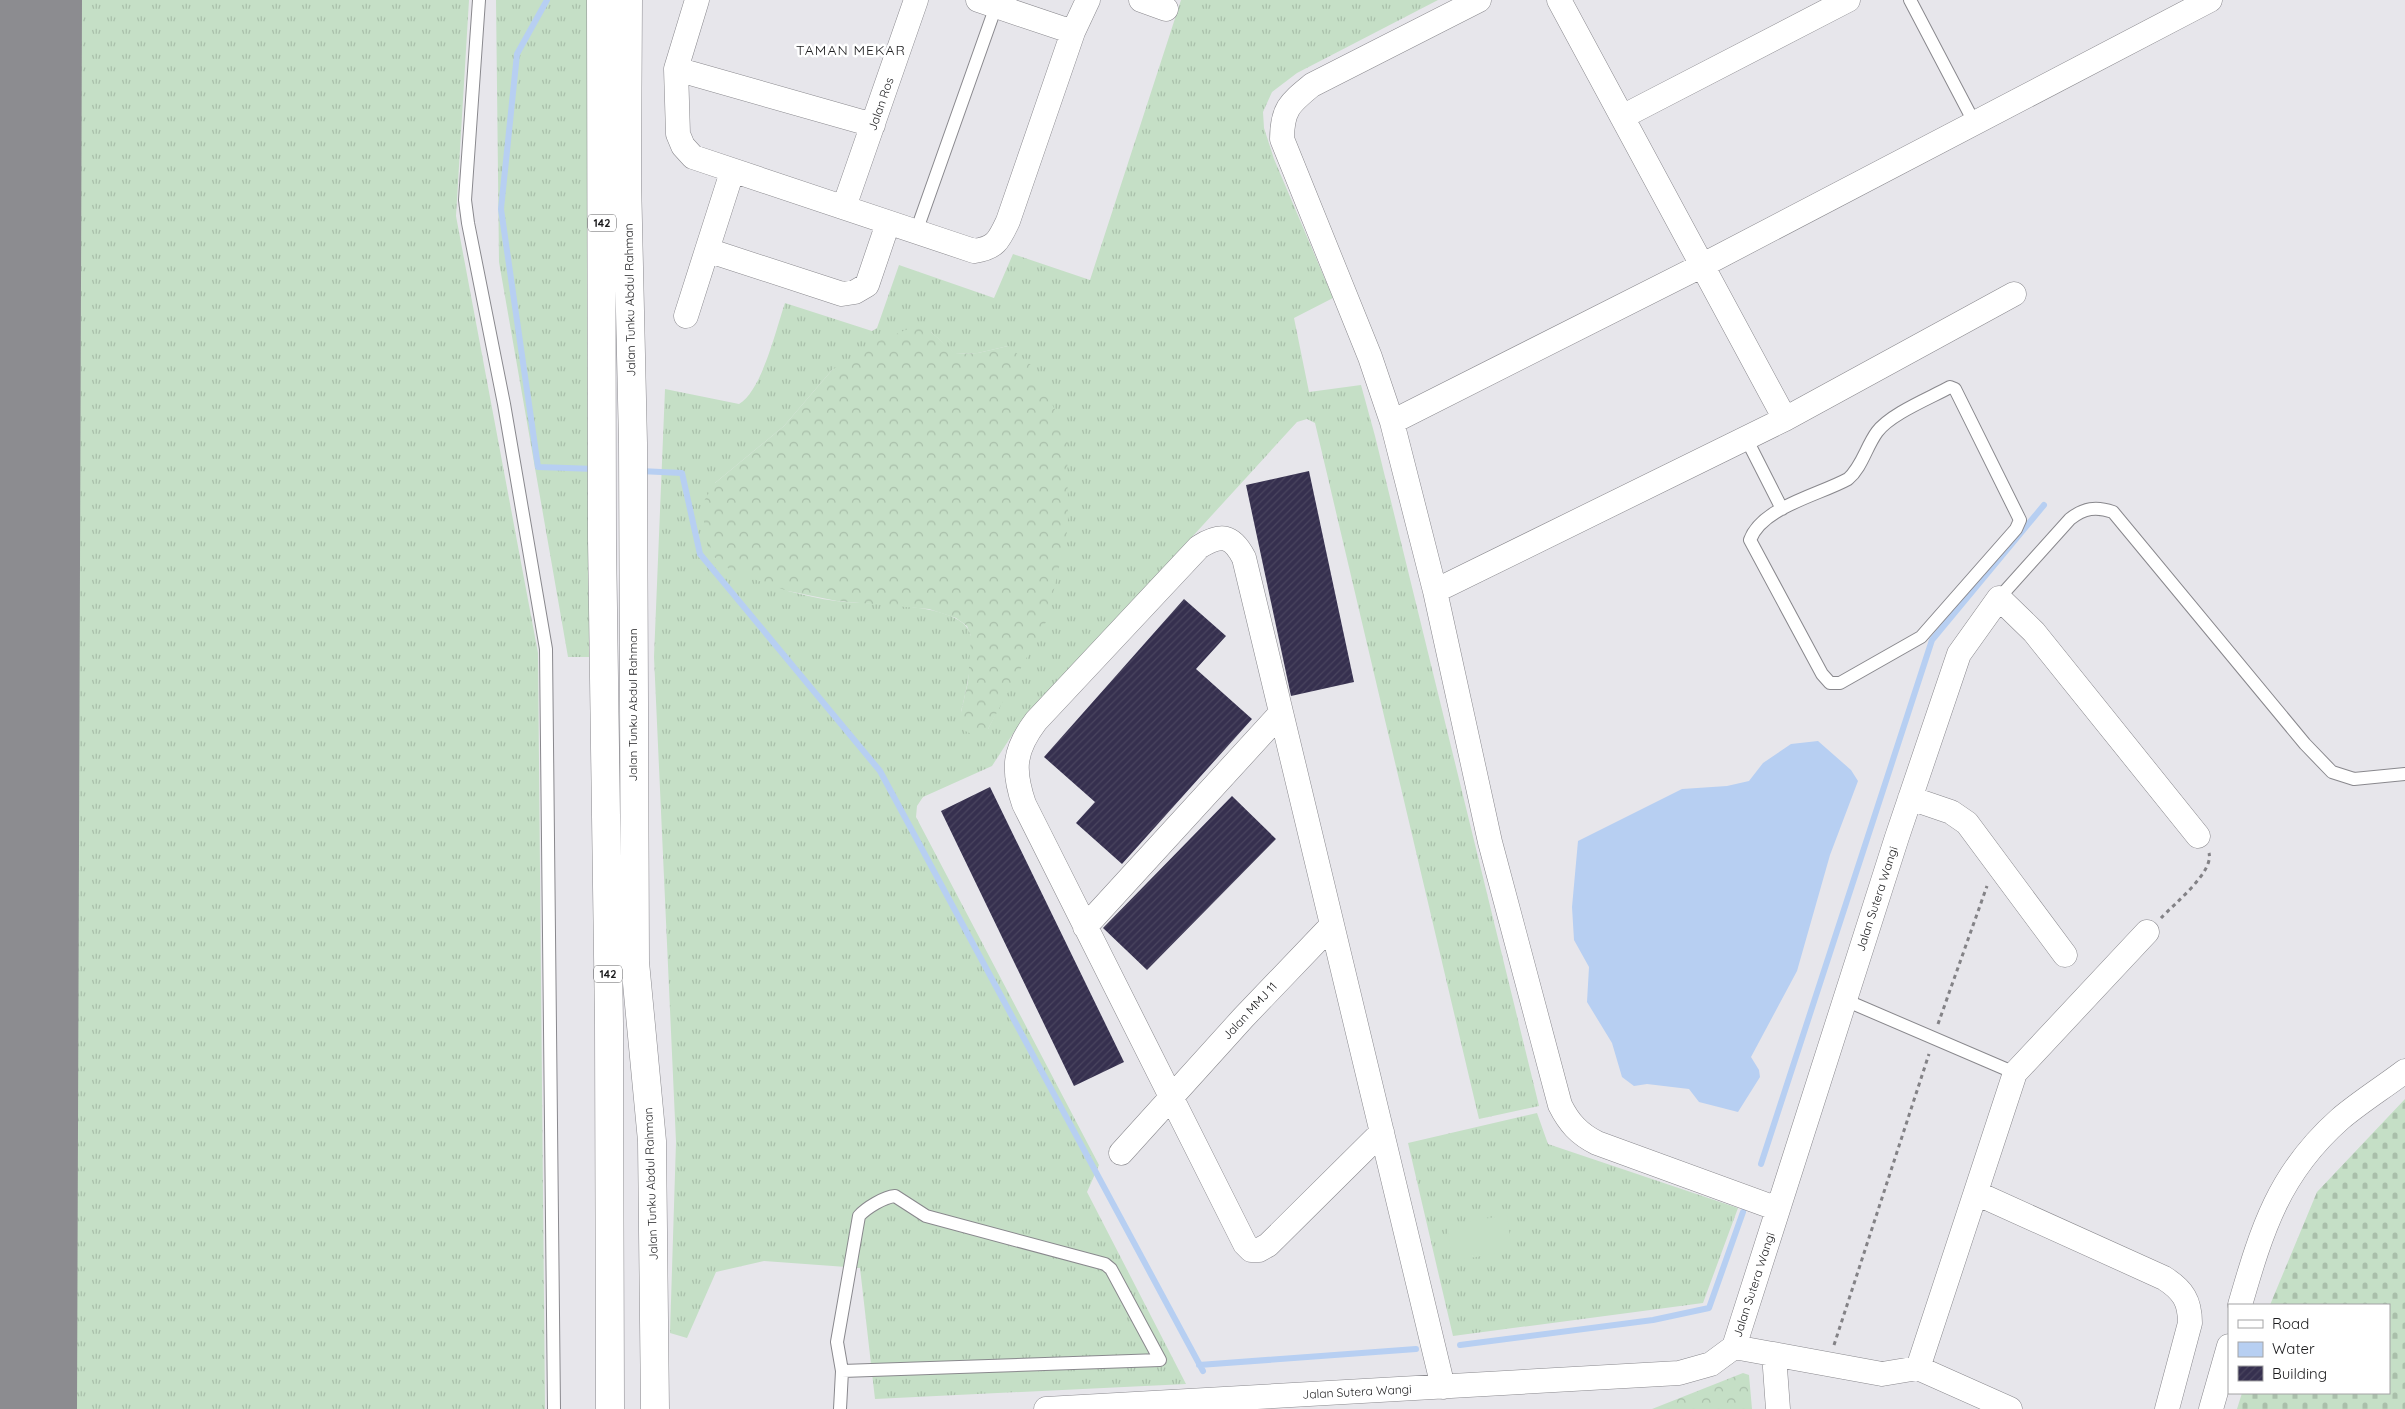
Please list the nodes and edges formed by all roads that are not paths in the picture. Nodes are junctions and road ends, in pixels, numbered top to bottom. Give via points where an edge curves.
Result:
1 (479, 0) edge
2 (602, 0) edge
3 (628, 0) edge
4 (697, 0) edge
5 (916, 0) edge
6 (1088, 0) edge
7 (1142, 0) edge
8 (1479, 0) edge
9 (1559, 0) edge
10 (1910, 0) edge
11 (2210, 0) edge
12 (1843, 1) edge
13 (987, 3) edge
14 (1166, 8) dead end
15 (1073, 32) junction
16 (676, 69) junction
17 (1622, 117) junction
18 (1974, 122) junction
19 (873, 125) junction
20 (732, 172) junction
21 (844, 207) junction
22 (888, 222) junction
23 (916, 232) junction
24 (707, 250) junction
25 (1703, 265) junction
26 (2014, 294) dead end
27 (686, 316) dead end
28 (1785, 419) junction
29 (1392, 422) junction
30 (1746, 438) junction
31 (1782, 509) junction
32 (1436, 591) junction
33 (1999, 598) junction
34 (1281, 713) junction
35 (2405, 774) edge
36 (1910, 798) junction
37 (2198, 836) dead end
38 (1332, 925) junction
39 (1085, 927) junction
40 (2147, 932) road end
41 (2066, 955) dead end
42 (1845, 1000) junction
43 (2405, 1071) edge
44 (2015, 1073) junction
45 (1171, 1099) junction
46 (1382, 1132) junction
47 (1121, 1153) dead end
48 (1976, 1193) junction
49 (1778, 1209) junction
50 (2240, 1304) edge
51 (1734, 1347) junction
52 (2228, 1350) edge
53 (1774, 1354) junction
54 (1918, 1368) junction
55 (842, 1371) junction
56 (1443, 1387) junction
57 (554, 1409) edge
58 (610, 1409) edge
59 (655, 1409) edge
60 (840, 1409) edge
61 (1046, 1409) edge
62 (1778, 1409) edge
63 (2010, 1409) edge
64 (2167, 1409) edge
65 (2211, 1409) edge

1 - 57 lane via 465,200 546,649
2 - 58 main road, 142 via 602,539 609,1024
3 - 59 main road, Jalan Tunku Abdul Rahman / 142 via 635,962 652,1141
4 - 16 street
5 - 19 street, Jalan Ros
6 - 15 street
7 - 14 street
8 - 29 street via 1312,85 1291,102 1282,119 1282,139 1370,357
9 - 17 street
10 - 18 lane
11 - 18 street
12 - 17 street
13 - 15 street
13 - 23 lane
15 - 23 street via 999,240 987,249 974,251
16 - 19 street
16 - 20 street via 678,134 683,146 693,157
17 - 25 street
18 - 25 street
19 - 21 street, Jalan Ros
20 - 21 street
20 - 24 street
21 - 22 street
22 - 23 street
22 - 24 street via 867,285 855,292 842,294
24 - 27 street
25 - 28 street
25 - 29 street
26 - 28 street
28 - 30 street
29 - 32 street
30 - 31 lane
30 - 32 street
31 - 31 lane via 1762,521 1750,540 1822,674 1830,683 1840,683 1920,637 2016,529 2020,520 1955,389 1950,387 1886,422 1848,479
32 - 49 street via 1490,842 1554,1087 1568,1121 1582,1135 1597,1143
33 - 35 lane via 2070,518 2082,509 2101,508 2113,512 2305,744 2332,772 2354,779
33 - 36 street, Jalan Sutera Wangi via 1959,654
33 - 37 street via 2034,632
34 - 38 street
34 - 39 street
34 - 39 street via 1244,558 1237,545 1227,538 1212,539 1199,547 1036,721 1024,736 1016,758 1016,782 1024,804
36 - 41 street via 1952,812 1967,823
36 - 42 street, Jalan Sutera Wangi
38 - 45 street, Jalan MMJ 11
38 - 46 street
39 - 45 street
40 - 44 street
42 - 44 lane
42 - 49 street, Jalan Sutera Wangi
43 - 50 street via 2341,1118 2295,1169 2266,1222
44 - 48 street
45 - 46 street via 1251,1250 1268,1246
45 - 47 street, Jalan MMJ 11
46 - 56 street
48 - 54 street
48 - 64 street via 2178,1287 2186,1297 2190,1323
49 - 51 street, Jalan Sutera Wangi
51 - 53 street
51 - 56 street, Jalan Sutera Wangi via 1711,1364 1679,1373
52 - 65 street
53 - 54 street via 1882,1374
53 - 62 street
54 - 63 street
55 - 55 lane via 1160,1360 1111,1269 1105,1264 926,1216 895,1196 859,1216 837,1342
55 - 60 lane
56 - 61 street, Jalan Sutera Wangi

